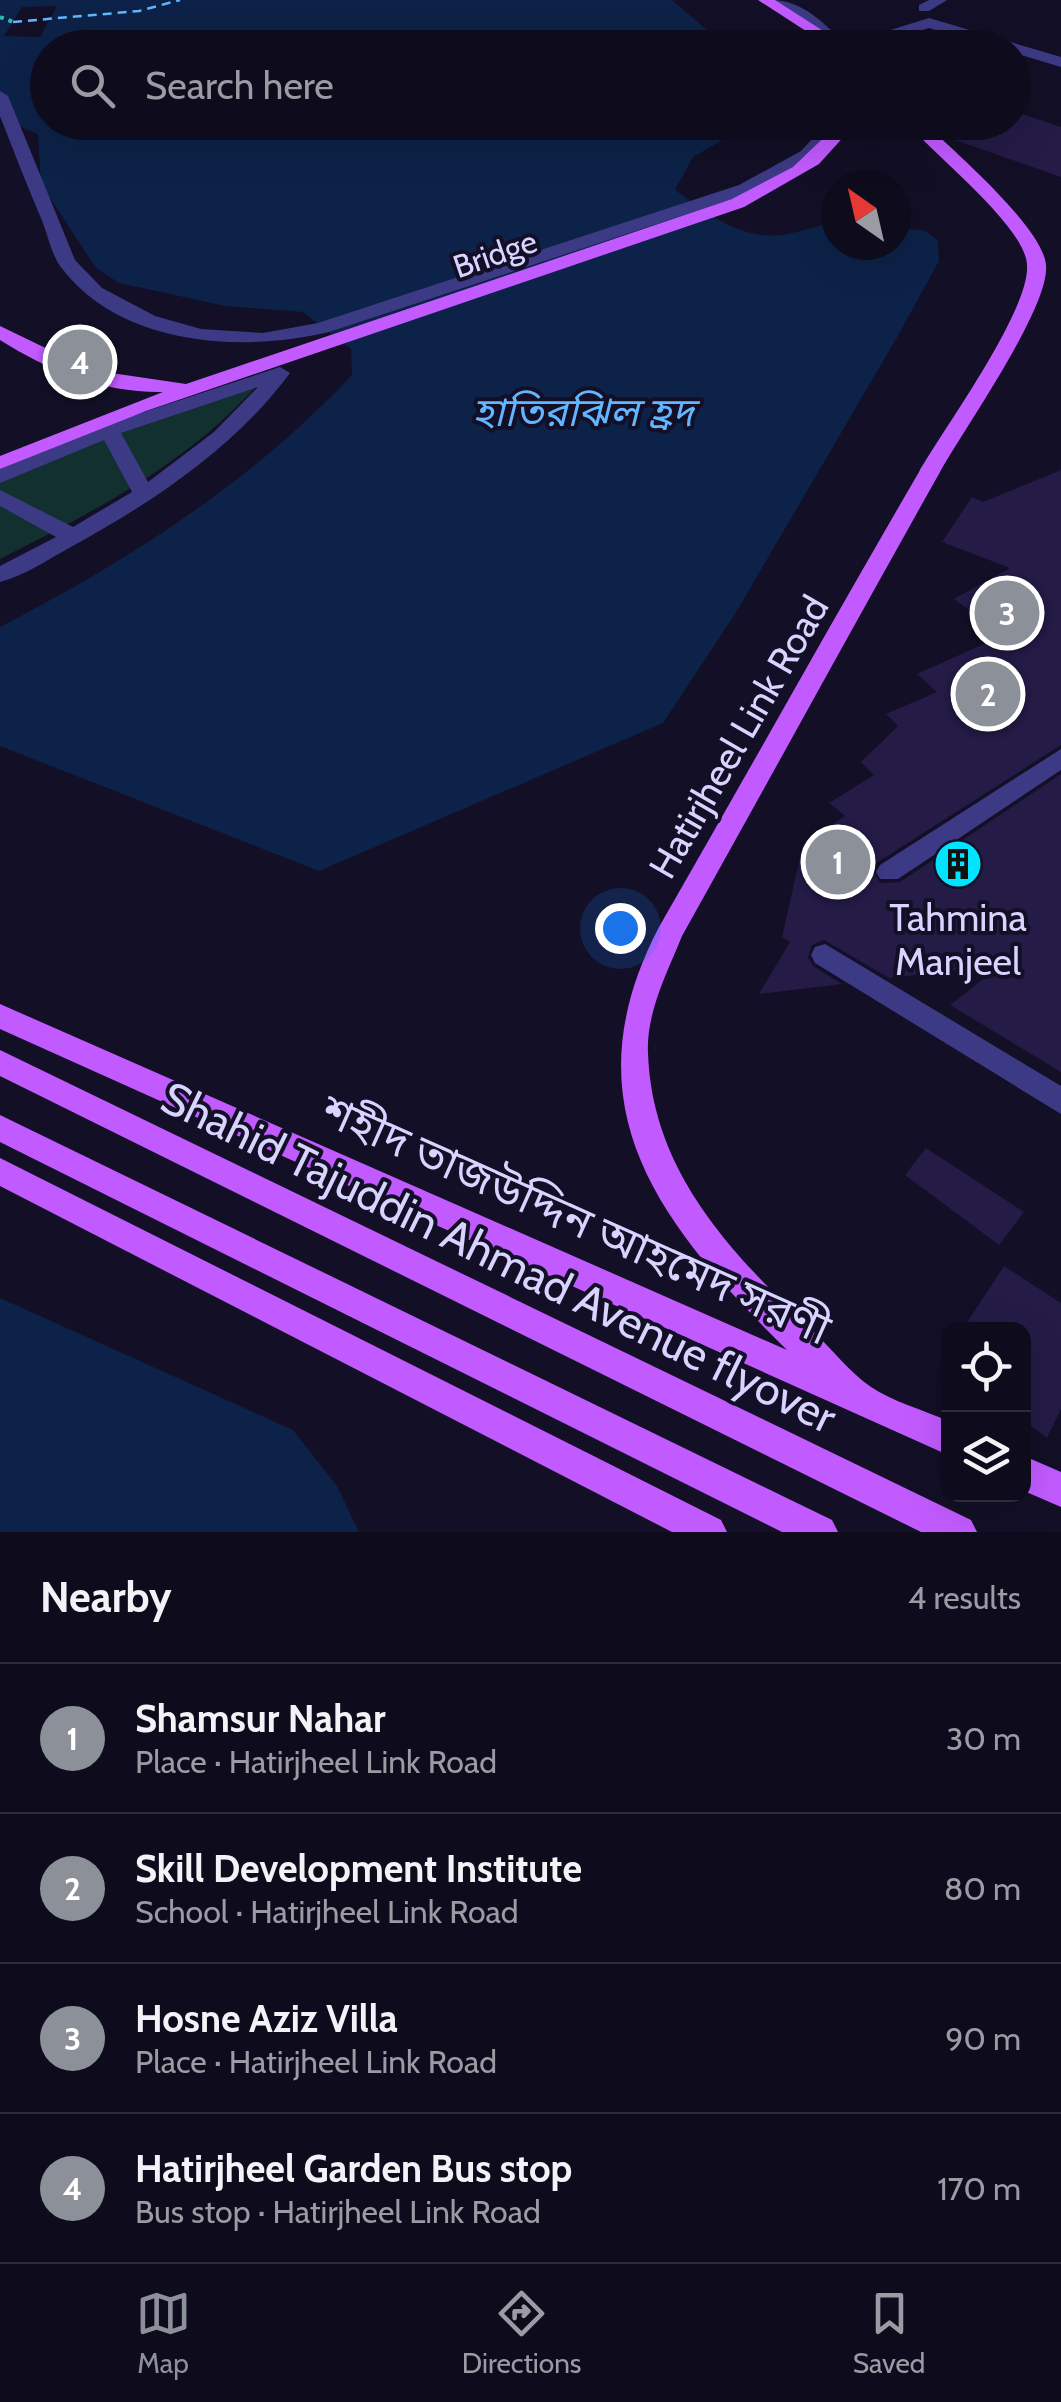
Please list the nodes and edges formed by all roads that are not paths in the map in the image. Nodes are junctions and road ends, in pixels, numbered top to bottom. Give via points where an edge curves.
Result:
1 (765, 0) edge
2 (778, 0) edge
3 (797, 0) edge
4 (940, 0) edge
5 (924, 10) edge
6 (814, 30) edge
7 (823, 30) edge
8 (825, 30) edge
9 (877, 30) edge
10 (977, 30) edge
11 (1031, 51) edge
12 (1061, 62) edge
13 (0, 96) edge
14 (821, 140) edge
15 (837, 140) edge
16 (932, 140) edge
17 (0, 332) edge
18 (207, 384) junction
19 (109, 430) junction
20 (0, 464) edge
21 (0, 478) edge
22 (144, 494) junction
23 (0, 497) edge
24 (74, 537) junction
25 (0, 575) edge
26 (1061, 758) edge
27 (889, 872) dead end
28 (824, 954) dead end
29 (0, 1016) edge
30 (0, 1062) edge
31 (1061, 1101) edge
32 (0, 1128) edge
33 (0, 1171) edge
34 (855, 1394) junction
35 (941, 1435) edge
36 (1031, 1476) edge
37 (1061, 1490) edge
38 (710, 1532) edge
39 (820, 1532) edge
40 (959, 1532) edge

1 - 6 main road
2 - 7 street
3 - 8 main road
4 - 5 street
5 - 9 street
5 - 10 street
11 - 12 street
13 - 14 street via 66,262 95,292 148,320 200,335 263,339 322,328 745,188 807,155
15 - 18 main road, Bridge via 810,163 738,203
16 - 34 main road, Hatirjheel Link Road via 1012,218 1037,262 1034,288 999,360 932,466 668,934 644,995 633,1048 636,1111 652,1155 694,1229
17 - 18 main road via 65,369 102,381
18 - 20 main road
19 - 21 street
19 - 22 street
19 - 22 street via 280,373 252,410
22 - 24 street
23 - 24 street
24 - 25 street
26 - 27 street
28 - 31 street
29 - 34 main road, শহীদ তাজউদ্দিন আহমেদ সরণী
30 - 40 main road, Shahid Tajuddin Ahmad Avenue flyover
32 - 39 main road
33 - 38 main road
34 - 35 main road, শহীদ তাজউদ্দিন আহমেদ সরণী
36 - 37 main road

